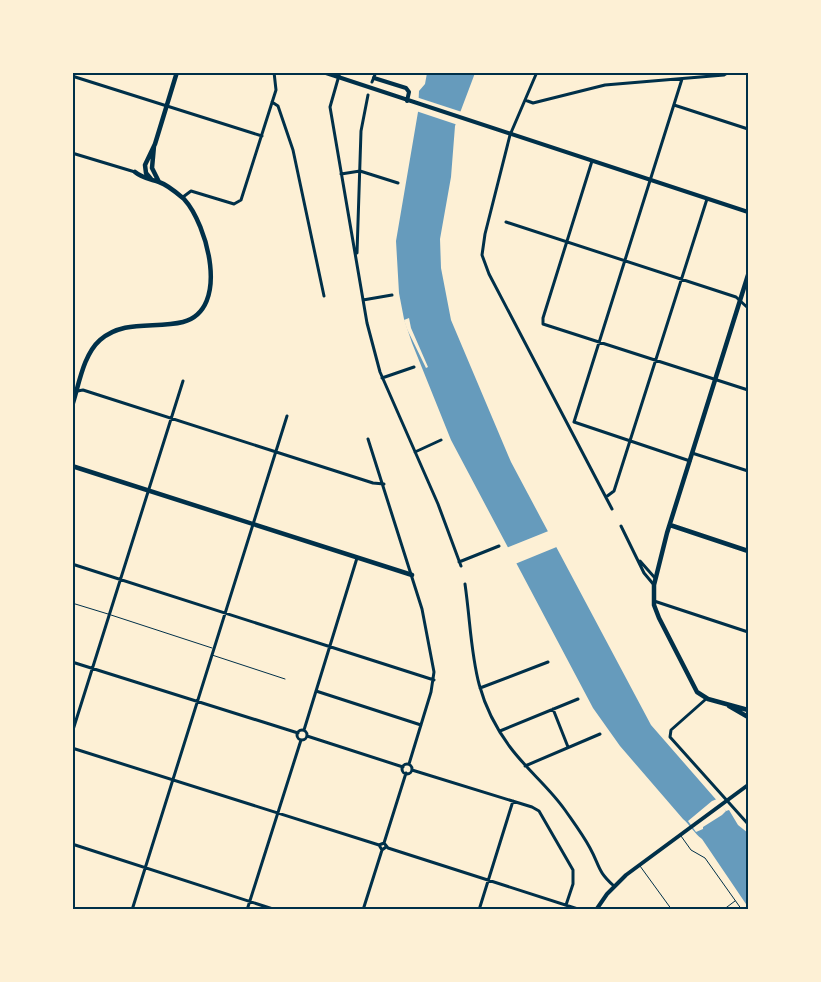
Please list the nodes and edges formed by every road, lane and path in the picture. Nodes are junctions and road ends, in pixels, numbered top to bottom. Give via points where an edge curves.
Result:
1 (178, 72) edge
2 (274, 72) edge
3 (323, 72) edge
4 (340, 72) edge
5 (376, 72) edge
6 (537, 72) edge
7 (730, 72) edge
8 (72, 76) edge
9 (338, 78) junction
10 (682, 79) junction
11 (373, 80) joint
12 (368, 95) dead end
13 (407, 100) junction
14 (525, 100) junction
15 (272, 102) junction
16 (167, 105) junction
17 (674, 105) junction
18 (748, 129) edge
19 (510, 135) junction
20 (262, 136) junction
21 (154, 144) junction
22 (72, 153) edge
23 (592, 161) junction
24 (144, 169) junction
25 (360, 171) junction
26 (135, 172) junction
27 (342, 174) junction
28 (650, 180) junction
29 (156, 182) junction
30 (398, 183) dead end
31 (182, 198) junction
32 (706, 199) junction
33 (748, 212) edge
34 (506, 222) dead end
35 (567, 241) junction
36 (357, 259) junction
37 (625, 260) junction
38 (748, 275) edge
39 (681, 279) junction
40 (392, 295) dead end
41 (324, 296) dead end
42 (363, 300) junction
43 (740, 301) junction
44 (748, 308) edge
45 (599, 343) junction
46 (655, 361) junction
47 (414, 367) dead end
48 (382, 378) junction
49 (716, 379) junction
50 (183, 381) dead end
51 (748, 390) edge
52 (75, 391) edge
53 (72, 406) edge
54 (286, 416) dead end
55 (172, 418) junction
56 (574, 422) junction
57 (567, 424) junction
58 (368, 439) dead end
59 (441, 440) dead end
60 (630, 441) junction
61 (275, 452) junction
62 (415, 452) junction
63 (692, 453) junction
64 (690, 461) junction
65 (72, 466) edge
66 (748, 471) edge
67 (384, 484) junction
68 (148, 491) junction
69 (606, 497) junction
70 (612, 509) dead end
71 (252, 524) junction
72 (670, 525) junction
73 (621, 526) dead end
74 (499, 546) dead end
75 (748, 551) edge
76 (357, 558) junction
77 (639, 561) junction
78 (72, 564) edge
79 (412, 576) junction
80 (656, 578) junction
81 (121, 580) junction
82 (466, 584) dead end
83 (654, 585) junction
84 (654, 601) junction
85 (72, 603) edge
86 (225, 613) junction
87 (110, 615) junction
88 (748, 632) edge
89 (330, 647) junction
90 (214, 648) junction
91 (211, 655) junction
92 (72, 662) edge
93 (548, 662) dead end
94 (93, 668) junction
95 (286, 679) dead end
96 (434, 680) junction
97 (480, 688) junction
98 (316, 691) junction
99 (578, 699) dead end
100 (706, 699) junction
101 (197, 701) junction
102 (729, 706) junction
103 (552, 709) junction
104 (748, 710) edge
105 (748, 717) edge
106 (421, 725) junction
107 (304, 730) junction
108 (500, 731) junction
109 (72, 733) edge
110 (298, 734) junction
111 (600, 734) dead end
112 (307, 736) junction
113 (301, 740) junction
114 (568, 747) junction
115 (72, 748) edge
116 (409, 764) junction
117 (525, 766) junction
118 (402, 767) junction
119 (412, 770) junction
120 (406, 773) junction
121 (172, 780) junction
122 (748, 785) edge
123 (728, 800) junction
124 (513, 801) junction
125 (278, 813) junction
126 (748, 824) edge
127 (680, 835) junction
128 (384, 843) junction
129 (72, 844) edge
130 (379, 845) junction
131 (386, 848) junction
132 (382, 850) junction
133 (640, 865) junction
134 (145, 867) junction
135 (488, 881) junction
136 (614, 886) junction
137 (250, 901) junction
138 (736, 901) junction
139 (566, 905) junction
140 (132, 910) edge
141 (247, 910) edge
142 (276, 910) edge
143 (363, 910) edge
144 (479, 910) edge
145 (581, 910) edge
146 (596, 910) edge
147 (672, 910) edge
148 (723, 910) edge
149 (742, 910) edge

1 - 16 main road
2 - 15 street via 276,90
3 - 9 street
4 - 9 street
5 - 11 street
6 - 14 street
7 - 10 street
8 - 16 street
9 - 13 street
9 - 27 street via 330,107
10 - 14 street via 605,85 534,103
10 - 17 street
11 - 13 street via 403,87 409,92
12 - 25 street via 362,123
13 - 19 street
14 - 19 street
15 - 20 street
15 - 41 street via 278,106 293,150
16 - 20 street
16 - 21 main road
17 - 18 street
17 - 28 street
19 - 23 street
19 - 57 street via 482,254 488,274
20 - 31 street via 241,200 234,204 191,191
21 - 24 main road
21 - 29 main road via 152,168
22 - 26 street
23 - 28 street
23 - 35 street
24 - 26 main road
24 - 29 main road
25 - 27 street
25 - 30 street
25 - 36 street
26 - 29 main road
27 - 36 street
28 - 32 street
28 - 37 street
29 - 31 main road
31 - 52 main road via 196,217 207,248 210,278 206,303 195,316 183,322 139,325 107,335 89,354
32 - 33 street
32 - 39 street
34 - 35 street
35 - 37 street
35 - 45 street via 542,322
36 - 42 street
37 - 39 street
37 - 45 street
38 - 43 main road
39 - 43 street
39 - 46 street
40 - 42 street
42 - 48 street
43 - 44 street
43 - 49 main road
45 - 46 street
45 - 56 street
46 - 49 street
46 - 60 street
47 - 48 street
48 - 62 street
49 - 51 street
49 - 63 main road
50 - 55 street
52 - 53 main road
52 - 55 street via 83,390
54 - 61 street
55 - 61 street
55 - 68 street
56 - 57 street
56 - 60 street
57 - 69 street
58 - 67 street
59 - 62 street
60 - 64 street
60 - 69 street via 614,491
61 - 67 street via 373,484
61 - 71 street
62 - 74 street via 460,564
63 - 64 main road
63 - 66 street
64 - 72 main road
65 - 68 main road
67 - 79 street
68 - 71 main road
68 - 81 street
69 - 70 street
71 - 76 main road
71 - 86 street
72 - 75 main road
72 - 80 main road
73 - 77 street
76 - 79 main road
76 - 89 street
77 - 80 street
77 - 83 street via 645,576
78 - 81 street
79 - 96 street via 424,618
80 - 83 main road
81 - 86 street
81 - 87 street
82 - 97 street via 472,653
83 - 84 main road
84 - 88 street
84 - 100 main road via 692,685
85 - 87 lane
86 - 89 street
86 - 90 street
87 - 90 lane
87 - 94 street
89 - 96 street
89 - 98 street
90 - 91 street
91 - 95 lane
91 - 101 street
92 - 94 street
93 - 97 street
94 - 101 street
94 - 109 street
96 - 106 street
97 - 108 street
98 - 106 street
98 - 107 street
99 - 103 street
100 - 102 main road
100 - 123 street via 671,730 670,737
101 - 110 street
101 - 121 street
102 - 104 main road
102 - 105 main road
103 - 108 street
103 - 114 street
106 - 116 street
107 - 110 street
107 - 112 street
108 - 117 street
110 - 113 street
111 - 114 street
112 - 113 street
112 - 118 street
113 - 125 street
114 - 117 street
115 - 121 street
116 - 118 street
116 - 119 street
117 - 136 street via 558,799 591,849 600,872
118 - 120 street
119 - 120 street
119 - 124 street
120 - 128 street
121 - 125 street
121 - 134 street
122 - 123 street
123 - 126 street
123 - 127 street
124 - 135 street
124 - 139 street via 540,811 572,867 574,879
125 - 130 street
125 - 137 street
127 - 133 street
127 - 138 lane via 691,850 705,858
128 - 130 street
128 - 131 street
129 - 134 street
130 - 132 street
131 - 132 street
131 - 135 street
132 - 143 street
133 - 136 street
133 - 147 lane
134 - 137 street
134 - 140 street
135 - 139 street
135 - 144 street
136 - 146 street
137 - 141 street
137 - 142 street
138 - 148 lane
138 - 149 lane
139 - 145 street

